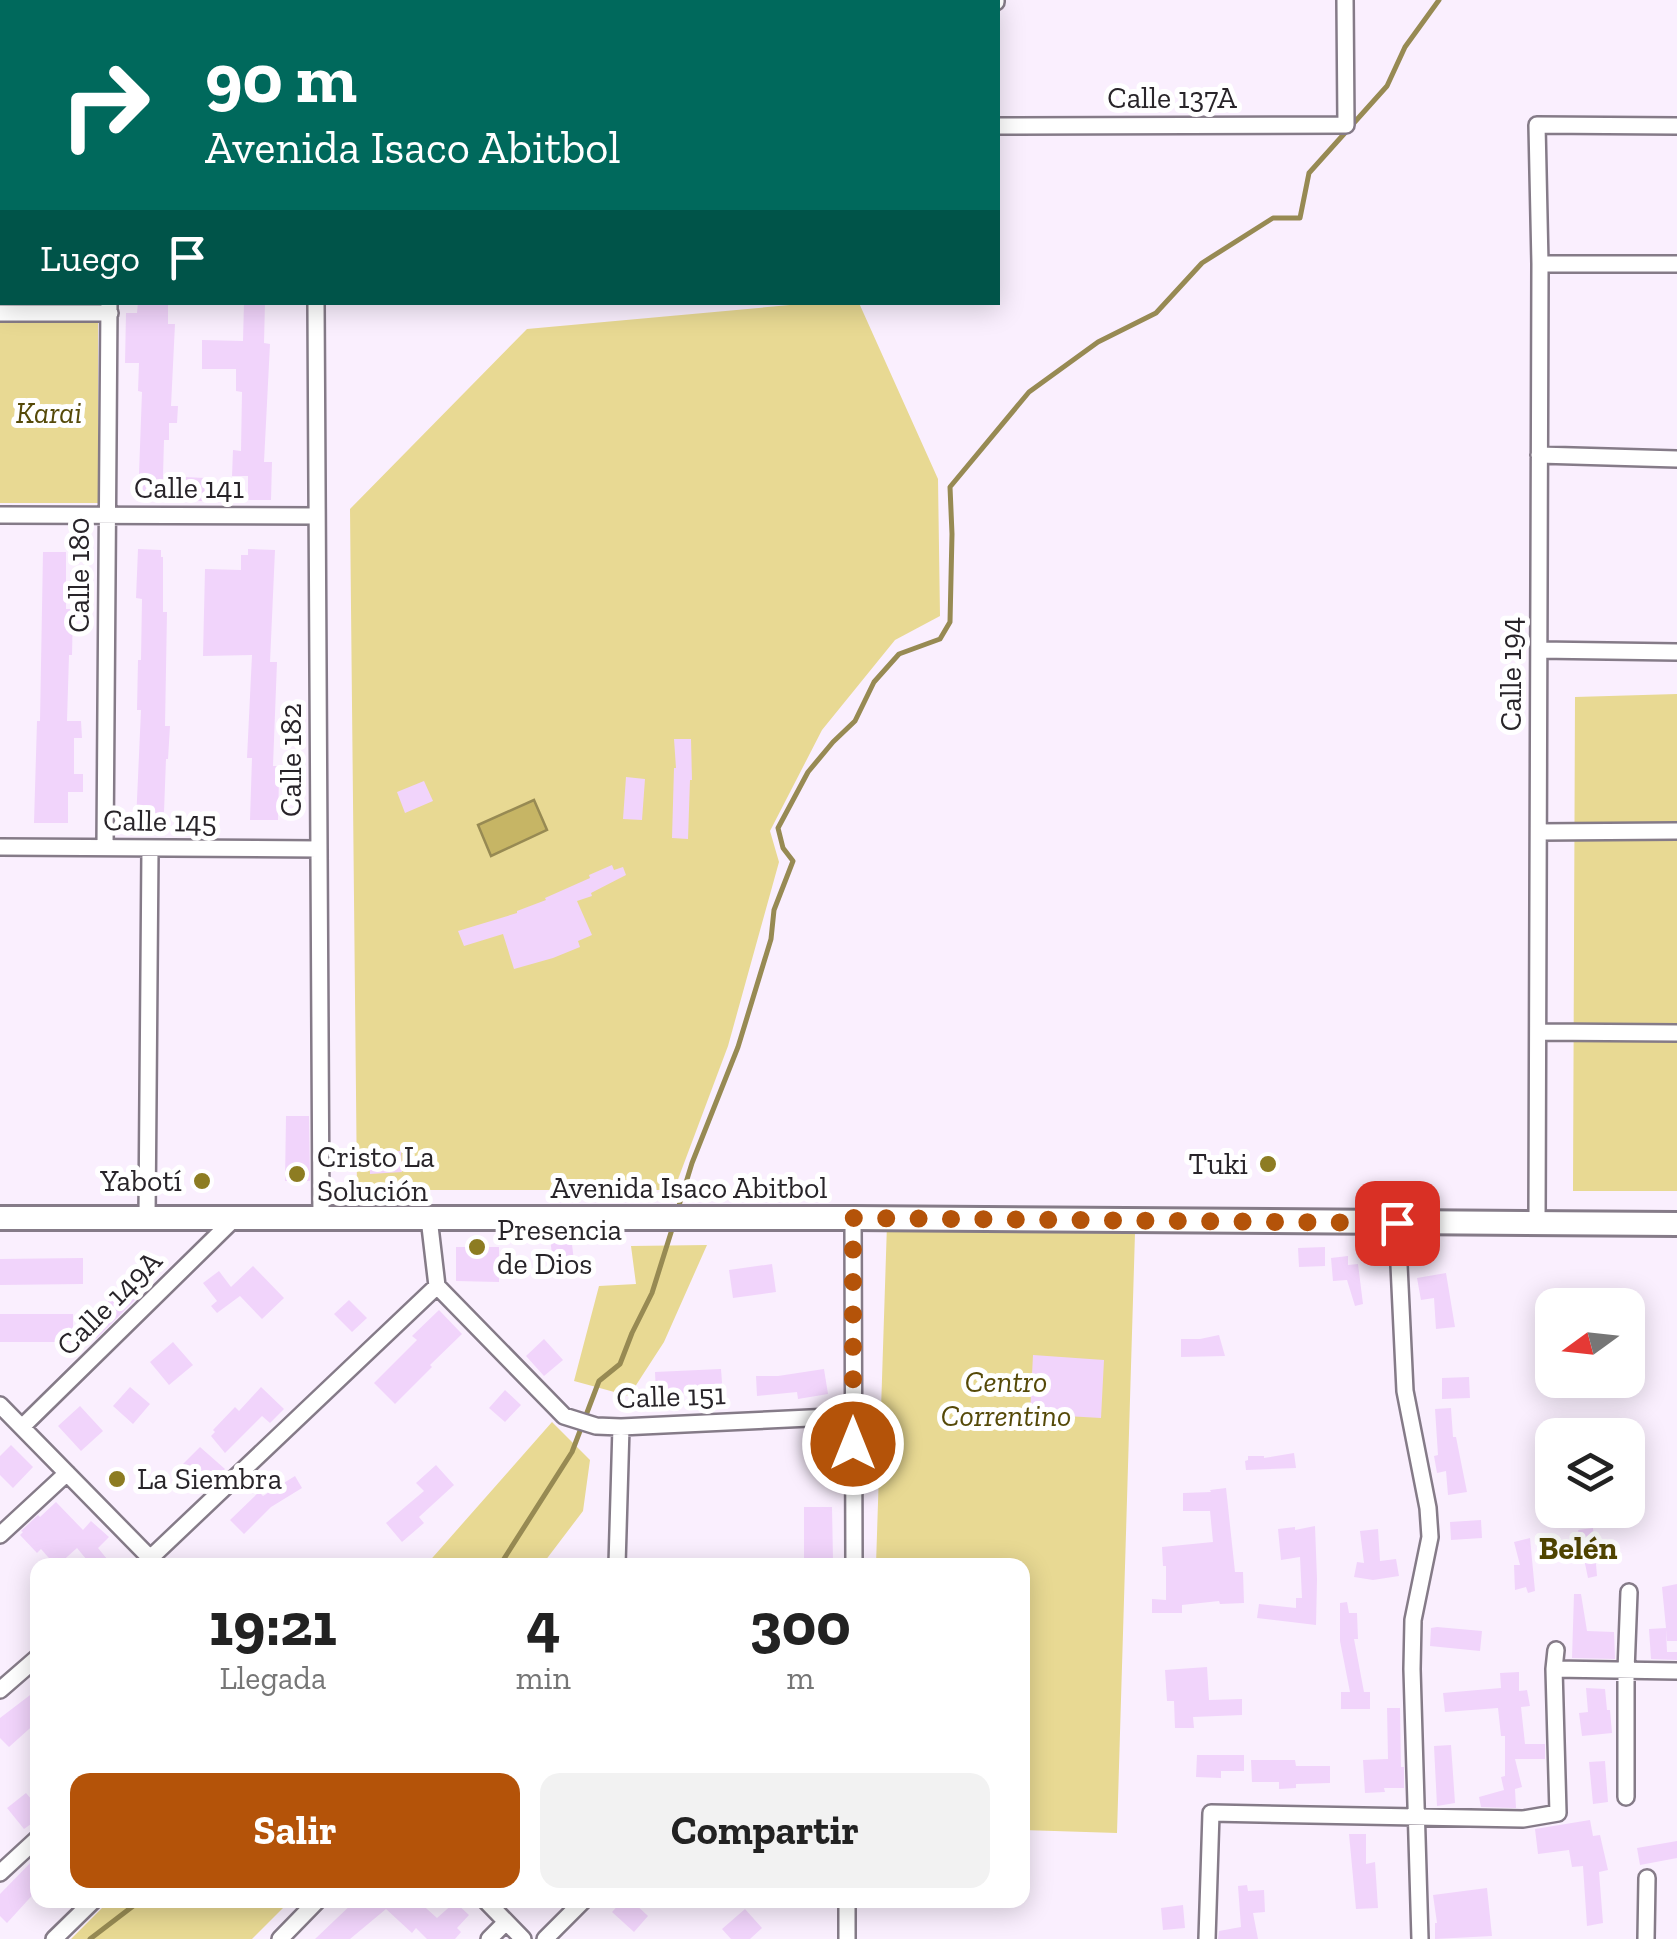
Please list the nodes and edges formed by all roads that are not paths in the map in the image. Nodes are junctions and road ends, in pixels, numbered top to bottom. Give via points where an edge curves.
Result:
1 (1345, 0) edge
2 (1000, 126) edge
3 (1677, 126) edge
4 (1540, 264) junction
5 (1677, 264) edge
6 (316, 305) edge
7 (110, 308) edge
8 (0, 313) edge
9 (1539, 455) junction
10 (1677, 458) edge
11 (0, 516) edge
12 (106, 516) junction
13 (317, 516) junction
14 (1539, 650) junction
15 (1677, 652) edge
16 (1677, 830) edge
17 (1539, 832) junction
18 (0, 847) edge
19 (105, 847) junction
20 (150, 849) junction
21 (319, 850) junction
22 (1538, 1032) junction
23 (1677, 1033) edge
24 (0, 1218) edge
25 (148, 1218) junction
26 (235, 1218) junction
27 (321, 1218) junction
28 (429, 1218) junction
29 (853, 1218) junction
30 (1397, 1223) junction
31 (1536, 1223) junction
32 (1677, 1224) edge
33 (438, 1286) junction
34 (0, 1405) edge
35 (852, 1416) junction
36 (22, 1428) junction
37 (620, 1428) junction
38 (67, 1474) junction
39 (0, 1535) edge
40 (145, 1558) edge
41 (155, 1558) edge
42 (617, 1558) edge
43 (854, 1558) edge
44 (1629, 1592) dead end
45 (1556, 1650) dead end
46 (30, 1664) edge
47 (1554, 1669) junction
48 (1626, 1671) junction
49 (1677, 1671) edge
50 (0, 1690) edge
51 (1626, 1797) dead end
52 (1416, 1817) junction
53 (30, 1845) edge
54 (0, 1873) edge
55 (1647, 1878) dead end
56 (86, 1908) edge
57 (310, 1908) edge
58 (493, 1908) edge
59 (576, 1908) edge
60 (847, 1908) edge
61 (506, 1922) junction
62 (54, 1939) edge
63 (280, 1939) edge
64 (490, 1939) edge
65 (523, 1939) edge
66 (545, 1939) edge
67 (847, 1939) edge
68 (1207, 1939) edge
69 (1420, 1939) edge
70 (1646, 1939) edge

1 - 2 street, Calle 137A via 1346,125
3 - 4 street, Calle 194 via 1538,125
4 - 5 street
4 - 9 street, Calle 194
6 - 13 street, Calle 182
7 - 8 street
7 - 12 street, Calle 180
9 - 10 street
9 - 14 street, Calle 194
11 - 12 street, Calle 141
12 - 13 street, Calle 141
12 - 19 street, Calle 180
13 - 21 street, Calle 182
14 - 15 street
14 - 17 street, Calle 194
16 - 17 street
17 - 22 street, Calle 194
18 - 19 street, Calle 145
19 - 20 street, Calle 145
20 - 21 street, Calle 145
20 - 25 street
21 - 27 street, Calle 182
22 - 23 street
22 - 31 street, Calle 194
24 - 25 main road, Avenida Isaco Abitbol
25 - 26 main road, Avenida Isaco Abitbol
26 - 27 main road, Avenida Isaco Abitbol
26 - 36 street, Calle 149A
27 - 28 main road, Avenida Isaco Abitbol
28 - 29 main road, Avenida Isaco Abitbol
28 - 33 street
29 - 30 main road, Avenida Isaco Abitbol
29 - 35 street
30 - 31 main road, Avenida Isaco Abitbol
30 - 52 street via 1405,1391 1430,1537 1414,1620
31 - 32 main road, Avenida Isaco Abitbol
33 - 37 street, Calle 151 via 564,1416
33 - 41 street
34 - 36 street
35 - 37 street, Calle 151
35 - 43 street
36 - 38 street
37 - 42 street
38 - 39 street
38 - 40 street
44 - 48 street
45 - 47 street
46 - 50 street
47 - 48 street
47 - 52 street via 1558,1813 1523,1819
48 - 49 street
48 - 51 street
52 - 68 street via 1211,1814
52 - 69 street
53 - 54 street
55 - 70 street
56 - 62 street
57 - 63 street
58 - 61 street
59 - 66 street
60 - 67 street
61 - 64 street
61 - 65 street

